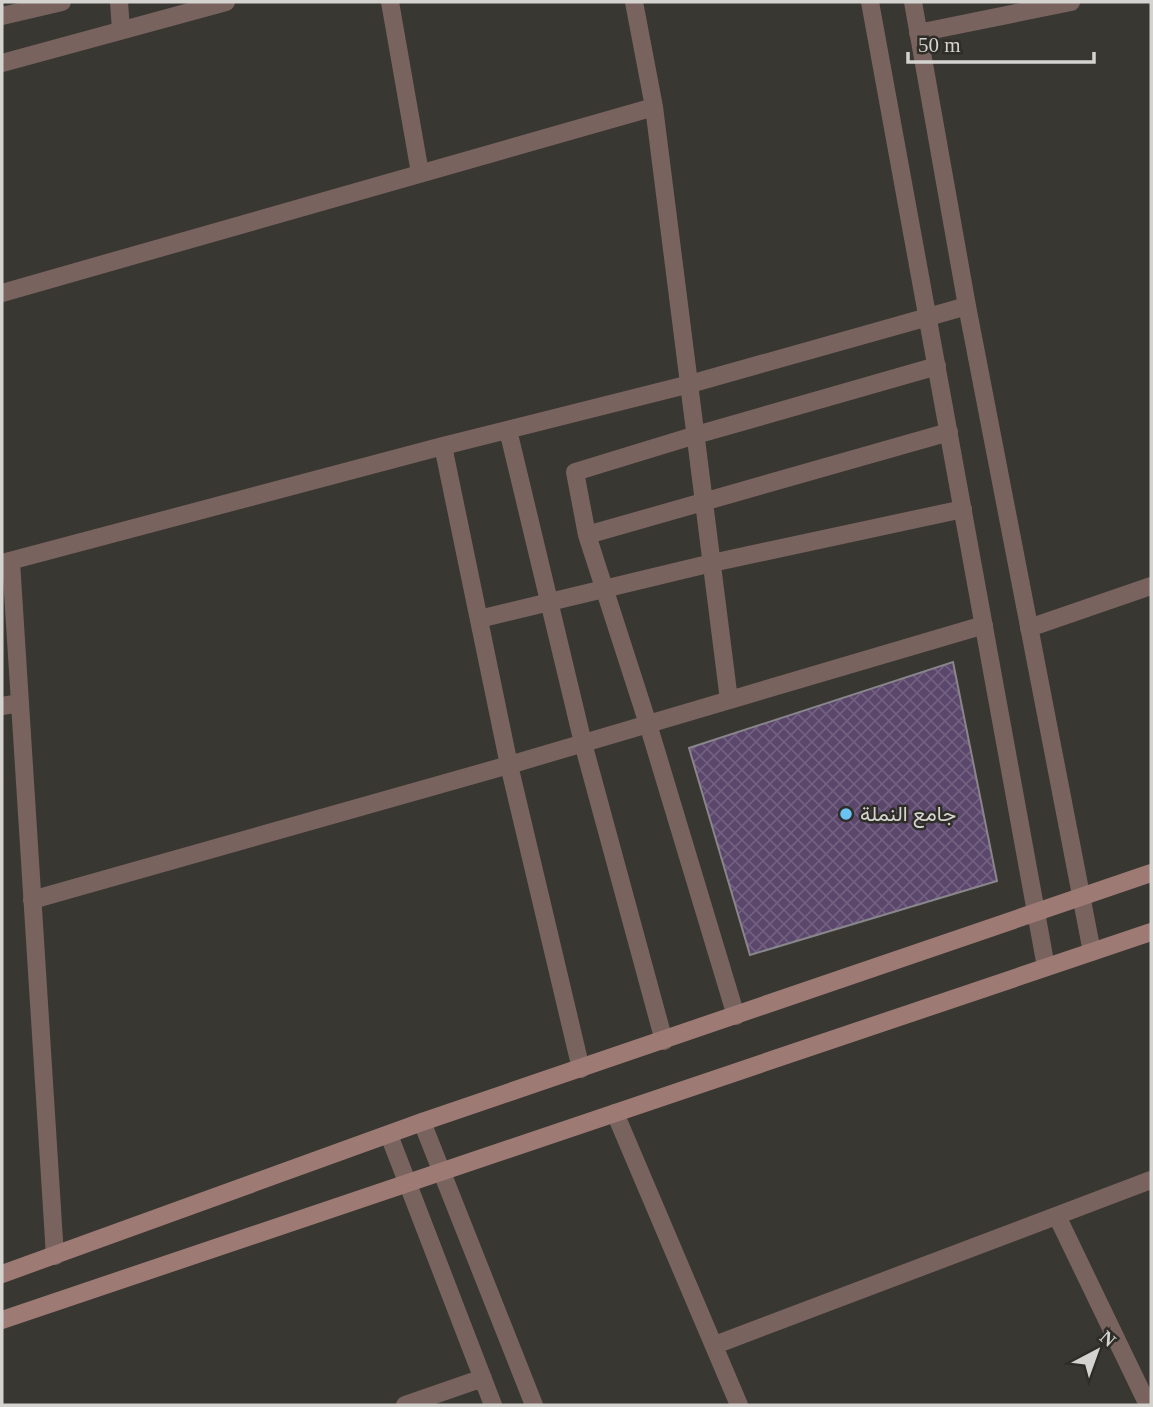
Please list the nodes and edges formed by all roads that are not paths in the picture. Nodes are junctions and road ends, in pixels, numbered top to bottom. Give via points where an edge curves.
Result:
1 (62, 2) edge
2 (119, 2) edge
3 (226, 2) edge
4 (390, 2) edge
5 (634, 2) edge
6 (870, 2) edge
7 (913, 2) edge
8 (1071, 2) edge
9 (2, 16) edge
10 (121, 30) junction
11 (918, 33) junction
12 (2, 63) edge
13 (654, 107) junction
14 (420, 173) junction
15 (2, 293) edge
16 (967, 306) junction
17 (929, 317) junction
18 (937, 366) junction
19 (690, 384) junction
20 (508, 430) junction
21 (949, 432) junction
22 (696, 435) junction
23 (443, 446) junction
24 (704, 501) junction
25 (963, 509) junction
26 (587, 535) junction
27 (6, 562) edge
28 (712, 563) junction
29 (1151, 586) edge
30 (605, 589) junction
31 (548, 602) junction
32 (478, 619) junction
33 (984, 625) junction
34 (1029, 628) junction
35 (729, 700) junction
36 (11, 704) edge
37 (648, 724) junction
38 (583, 743) junction
39 (509, 765) junction
40 (1151, 873) edge
41 (1081, 897) junction
42 (32, 900) junction
43 (1036, 912) junction
44 (1151, 932) edge
45 (1092, 952) junction
46 (1046, 967) junction
47 (736, 1016) junction
48 (664, 1041) junction
49 (581, 1069) junction
50 (615, 1112) junction
51 (422, 1122) junction
52 (389, 1135) junction
53 (441, 1171) junction
54 (1151, 1180) edge
55 (407, 1183) junction
56 (1057, 1216) junction
57 (55, 1256) junction
58 (2, 1274) edge
59 (2, 1320) edge
60 (715, 1345) junction
61 (482, 1378) junction
62 (405, 1405) edge
63 (493, 1405) edge
64 (534, 1405) edge
65 (739, 1405) edge
66 (1148, 1405) edge

1 - 9 street
2 - 10 street
3 - 10 street
4 - 14 street
5 - 13 street
6 - 17 street
7 - 11 street
8 - 11 street
10 - 12 street
11 - 16 street
13 - 14 street
13 - 19 street
14 - 15 street
16 - 17 street
16 - 34 street
17 - 18 street
17 - 19 street
18 - 21 street
18 - 22 street
19 - 20 street
19 - 22 street
20 - 23 street
20 - 31 street
21 - 24 street
21 - 25 street
22 - 24 street
22 - 26 street via 575,472
23 - 27 street
23 - 32 street
24 - 26 street
24 - 28 street
25 - 28 street
25 - 33 street
26 - 30 street
27 - 36 street
28 - 30 street
28 - 35 street
29 - 34 street
30 - 31 street
30 - 37 street
31 - 32 street
31 - 38 street
32 - 39 street
33 - 35 street
33 - 43 street
34 - 41 street
35 - 37 street
36 - 42 street
37 - 38 street
37 - 47 street
38 - 39 street
38 - 48 street
39 - 42 street
39 - 49 street
40 - 41 street
41 - 43 street
41 - 45 street
42 - 57 street
43 - 46 street
43 - 47 street
44 - 45 street
45 - 46 street
46 - 50 street
47 - 48 street
48 - 49 street
49 - 51 street
50 - 53 street
50 - 60 street
51 - 52 street
51 - 53 street
52 - 55 street
52 - 57 street
53 - 55 street
53 - 64 street
54 - 56 street
55 - 59 street
55 - 61 street
56 - 60 street
56 - 66 street
57 - 58 street
60 - 65 street
61 - 62 street
61 - 63 street

